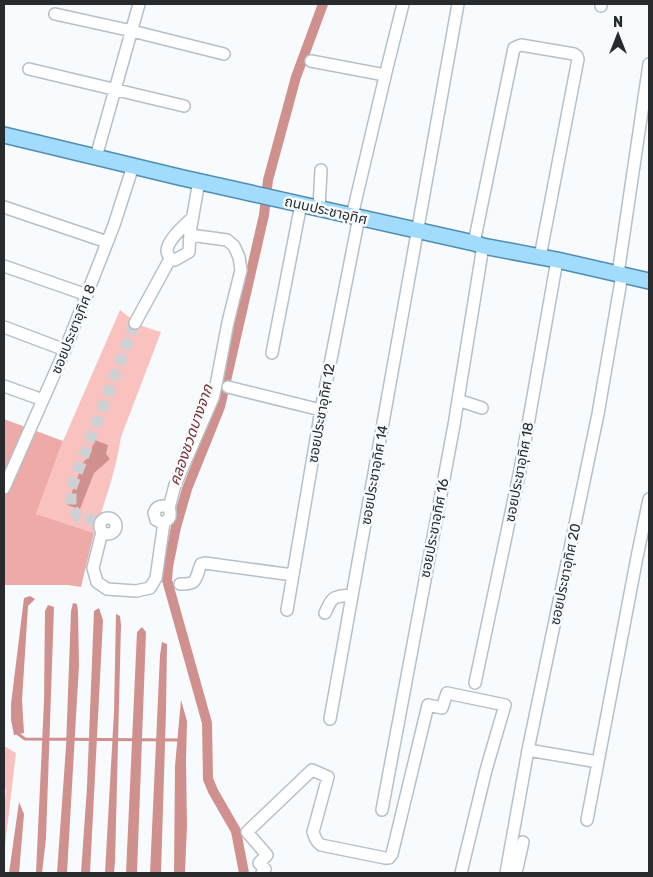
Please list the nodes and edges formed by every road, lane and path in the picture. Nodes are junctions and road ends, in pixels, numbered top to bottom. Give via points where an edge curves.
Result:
1 (139, 4) edge
2 (403, 4) edge
3 (458, 4) edge
4 (55, 14) dead end
5 (132, 31) junction
6 (224, 54) dead end
7 (311, 61) dead end
8 (649, 64) edge
9 (29, 69) dead end
10 (385, 75) junction
11 (114, 90) junction
12 (184, 106) dead end
13 (4, 135) edge
14 (96, 157) junction
15 (133, 166) junction
16 (321, 170) dead end
17 (199, 181) junction
18 (301, 204) junction
19 (4, 207) edge
20 (319, 208) junction
21 (356, 216) junction
22 (193, 217) junction
23 (418, 230) junction
24 (190, 235) junction
25 (106, 242) junction
26 (479, 244) junction
27 (540, 257) junction
28 (170, 259) junction
29 (557, 260) junction
30 (4, 266) edge
31 (620, 275) junction
32 (649, 281) edge
33 (87, 295) junction
34 (135, 323) tunnel mouth
35 (4, 327) edge
36 (66, 350) junction
37 (272, 353) dead end
38 (4, 386) edge
39 (228, 387) dead end
40 (43, 400) junction
41 (458, 400) junction
42 (482, 408) dead end
43 (321, 410) junction
44 (4, 488) edge
45 (649, 499) edge
46 (100, 525) dead end
47 (293, 576) junction
48 (180, 584) dead end
49 (352, 595) junction
50 (287, 610) dead end
51 (325, 613) dead end
52 (475, 682) dead end
53 (330, 719) dead end
54 (528, 750) junction
55 (598, 762) junction
56 (382, 810) dead end
57 (587, 820) dead end
58 (523, 842) dead end
59 (262, 873) edge
60 (461, 873) edge
61 (506, 873) edge
62 (516, 873) edge

1 - 5 street
2 - 10 street, ซอยประชาอุทิศ 12
3 - 23 street, ซอยประชาอุทิศ 14
4 - 5 street
5 - 6 street
5 - 11 street
7 - 10 street
8 - 31 street, ซอยประชาอุทิศ 20
9 - 11 street
10 - 21 street, ซอยประชาอุทิศ 12
11 - 12 street
11 - 14 street
13 - 14 main road, ถนนประชาอุทิศ
14 - 15 main road, ถนนประชาอุทิศ
15 - 17 main road, ถนนประชาอุทิศ
15 - 25 street, ซอยประชาอุทิศ 8
16 - 20 street
17 - 18 main road, ถนนประชาอุทิศ
17 - 22 street
18 - 20 main road, ถนนประชาอุทิศ
18 - 37 street
19 - 25 street
20 - 21 main road, ถนนประชาอุทิศ
21 - 23 main road, ถนนประชาอุทิศ
21 - 43 street, ซอยประชาอุทิศ 12
22 - 24 street
22 - 28 street via 169,244 167,252
23 - 26 main road, ถนนประชาอุทิศ
23 - 49 street, ซอยประชาอุทิศ 14
24 - 28 street via 189,252 175,260
24 - 46 street via 227,240 234,246 241,270 212,398 175,485 170,517 164,522 156,578 150,588 136,591 106,589 97,582 93,568
25 - 33 street, ซอยประชาอุทิศ 8
26 - 27 main road, ถนนประชาอุทิศ
26 - 27 street, ซอยประชาอุทิศ 16 via 514,48 521,45 574,54 578,59
26 - 41 street, ซอยประชาอุทิศ 16
27 - 29 main road, ถนนประชาอุทิศ
28 - 34 street
29 - 31 main road, ถนนประชาอุทิศ
29 - 52 street, ซอยประชาอุทิศ 18 via 520,470
30 - 33 street
31 - 32 main road, ถนนประชาอุทิศ
31 - 54 street, ซอยประชาอุทิศ 20 via 598,414
33 - 36 street, ซอยประชาอุทิศ 8
35 - 36 street
36 - 40 street, ซอยประชาอุทิศ 8
38 - 40 street
39 - 43 street
40 - 44 street, ซอยประชาอุทิศ 8
41 - 42 street
41 - 56 street, ซอยประชาอุทิศ 16
43 - 47 street, ซอยประชาอุทิศ 12
45 - 55 street
47 - 48 street via 205,563 193,583
47 - 50 street, ซอยประชาอุทิศ 12
49 - 51 street via 334,597
49 - 53 street, ซอยประชาอุทิศ 14
54 - 55 street
54 - 61 street, ซอยประชาอุทิศ 20
55 - 57 street
58 - 62 street
59 - 60 street via 265,868 259,863 267,855 247,832 312,770 328,777 313,832 315,839 321,845 389,858 428,705 442,708 446,693 506,705 486,770

